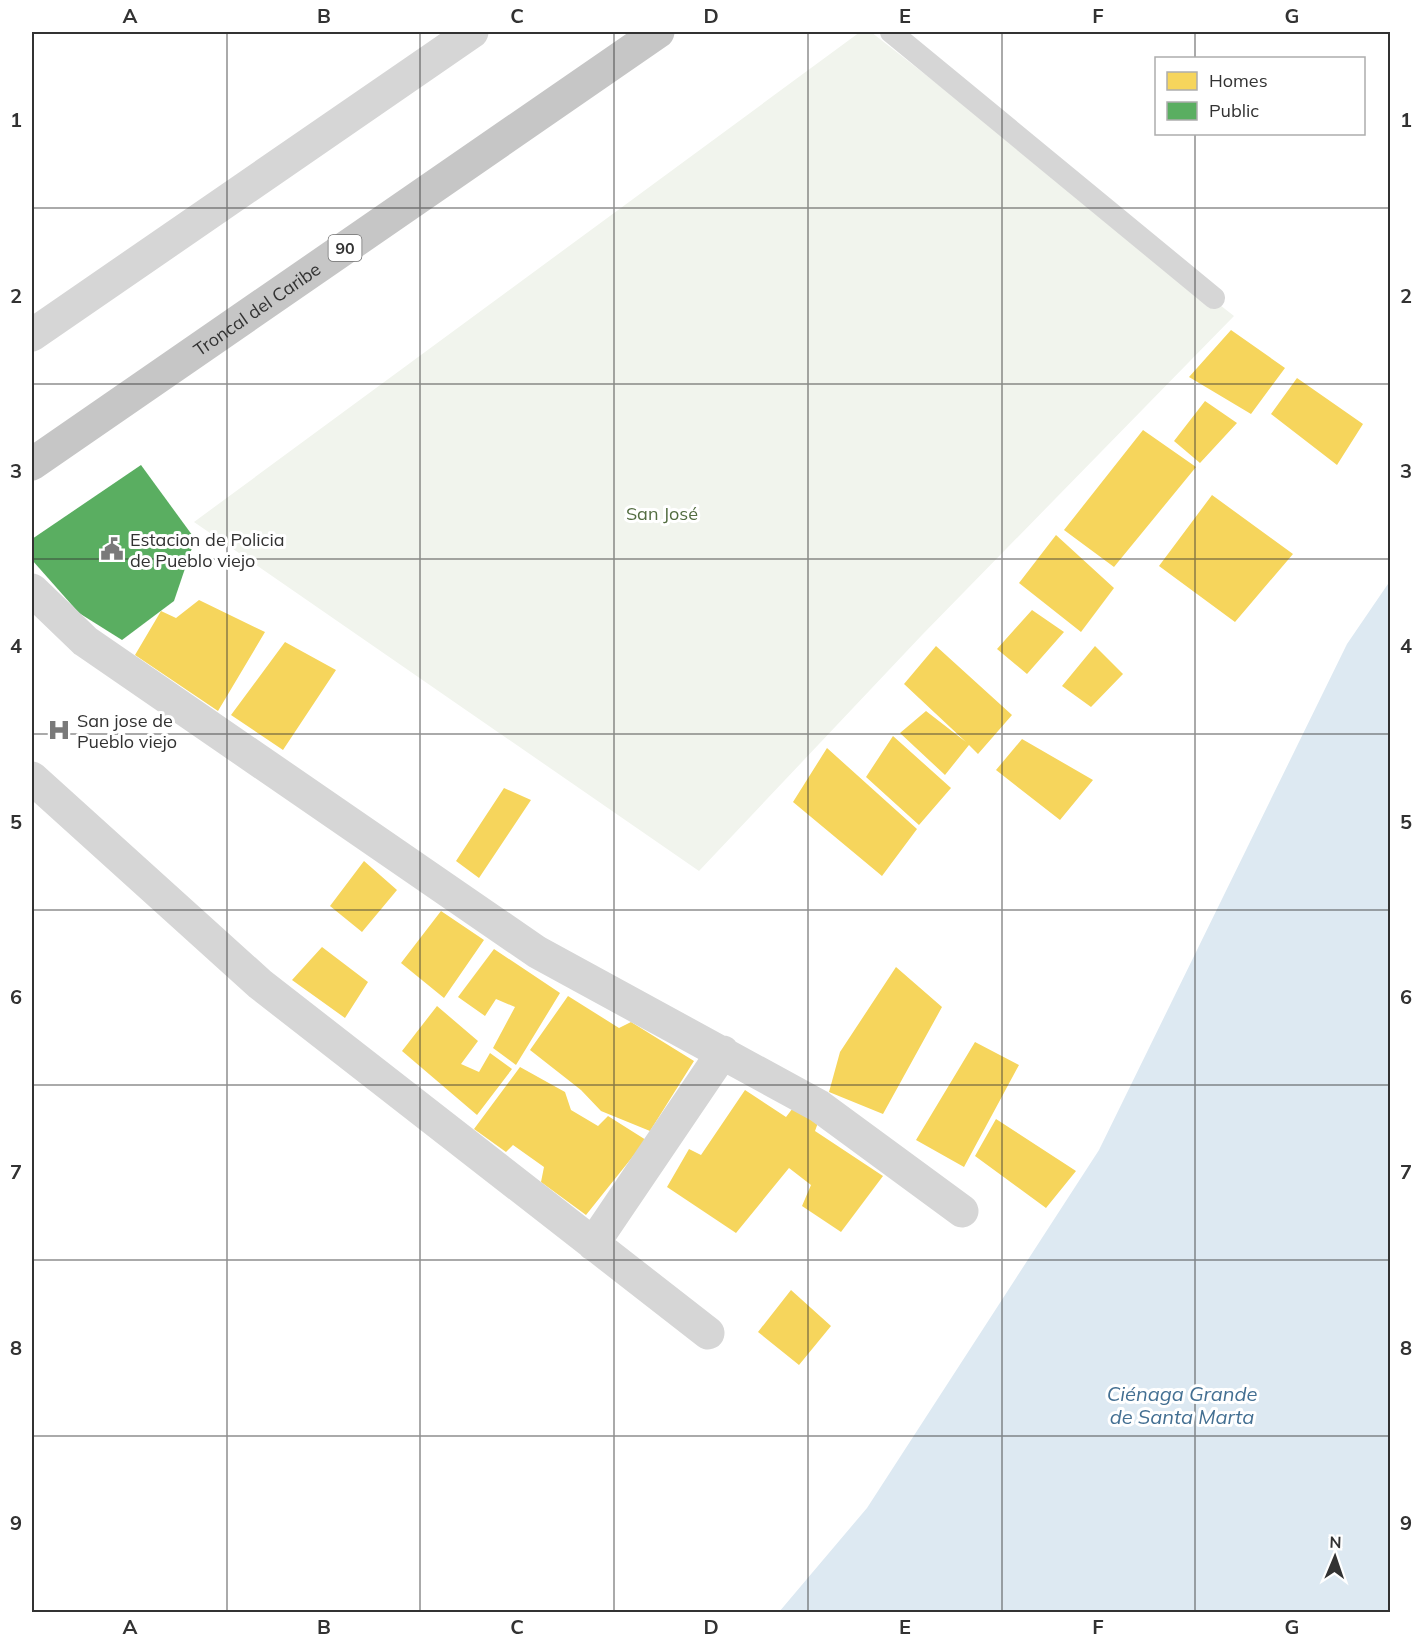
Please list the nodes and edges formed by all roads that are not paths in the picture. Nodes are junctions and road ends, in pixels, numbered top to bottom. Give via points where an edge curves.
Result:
1 (472, 32) edge
2 (658, 32) edge
3 (891, 32) edge
4 (1214, 298) dead end
5 (32, 335) edge
6 (32, 464) edge
7 (32, 590) edge
8 (32, 778) edge
9 (723, 1052) junction
10 (962, 1211) dead end
11 (593, 1244) junction
12 (708, 1333) dead end

1 - 5 street
2 - 6 highway, Troncal del Caribe / 90
3 - 4 lane
7 - 9 street via 85,640 537,952
8 - 11 street via 260,984
9 - 10 street via 819,1106
9 - 11 street
11 - 12 street

